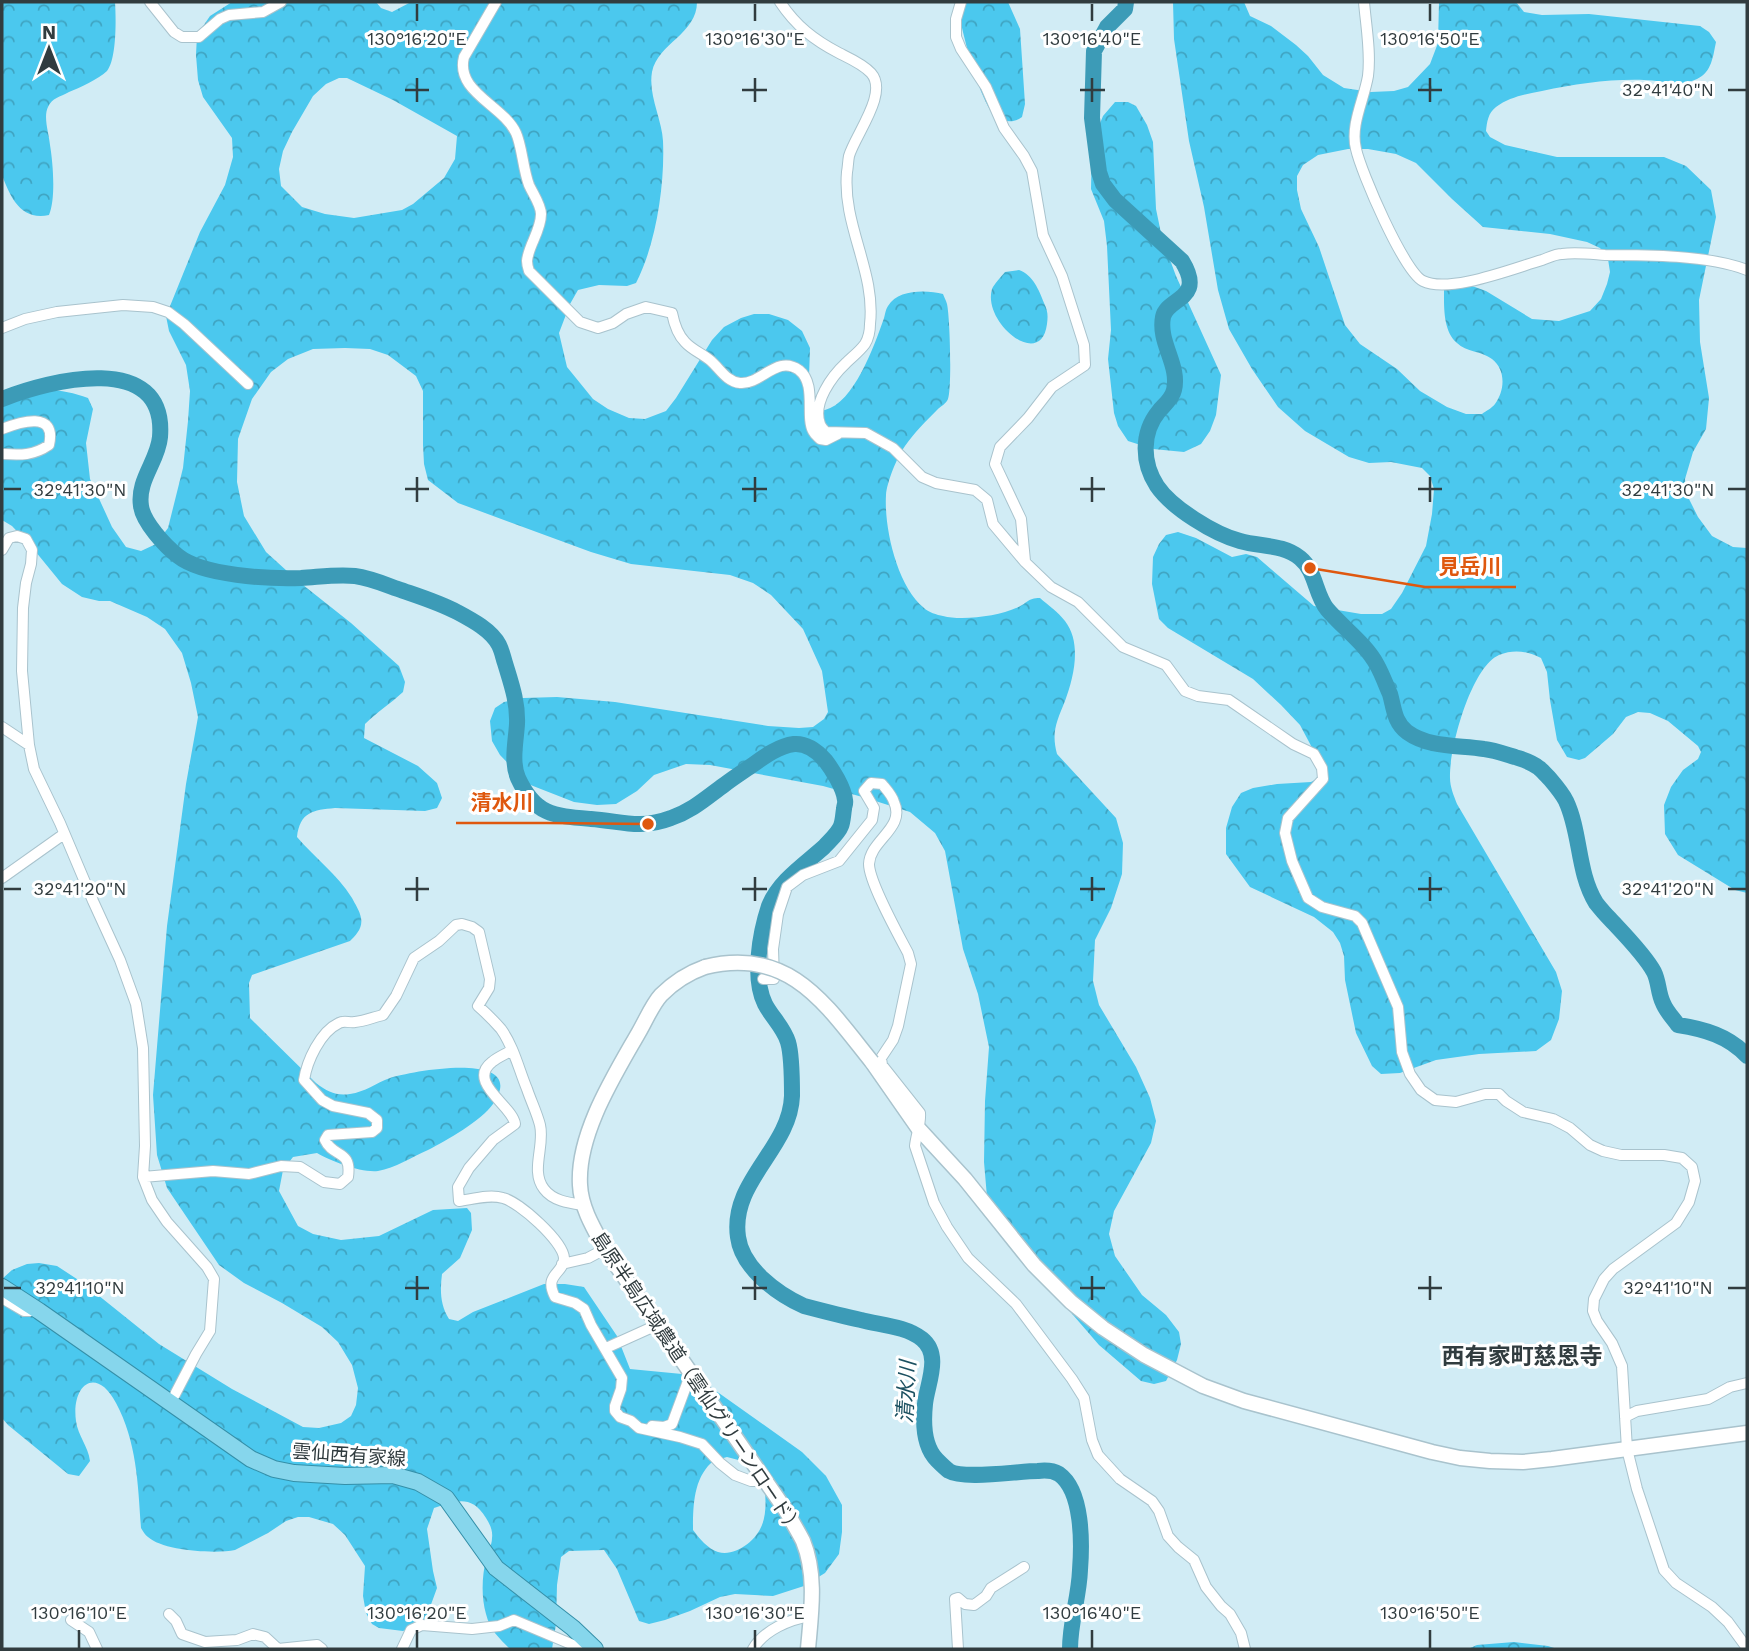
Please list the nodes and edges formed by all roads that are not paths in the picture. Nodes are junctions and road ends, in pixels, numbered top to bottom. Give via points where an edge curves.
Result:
1 (150, 2) edge
2 (281, 2) edge
3 (496, 2) edge
4 (780, 2) edge
5 (961, 2) edge
6 (1364, 2) edge
7 (1747, 270) edge
8 (2, 328) edge
9 (248, 384) dead end
10 (2, 429) edge
11 (842, 432) junction
12 (2, 454) edge
13 (2, 550) edge
14 (1025, 562) junction
15 (2, 727) edge
16 (29, 746) junction
17 (64, 834) junction
18 (2, 878) edge
19 (764, 979) dead end
20 (512, 1050) junction
21 (918, 1128) junction
22 (143, 1177) junction
23 (583, 1205) junction
24 (605, 1249) junction
25 (562, 1264) junction
26 (2, 1287) edge
27 (2, 1298) edge
28 (39, 1311) junction
29 (657, 1325) junction
30 (606, 1349) junction
31 (691, 1373) junction
32 (1747, 1383) edge
33 (170, 1404) junction
34 (1625, 1417) junction
35 (631, 1421) junction
36 (1747, 1433) edge
37 (1627, 1449) junction
38 (766, 1481) junction
39 (1024, 1567) dead end
40 (169, 1614) dead end
41 (811, 1616) junction
42 (71, 1620) dead end
43 (1747, 1648) edge
44 (97, 1649) edge
45 (278, 1649) edge
46 (322, 1649) edge
47 (402, 1649) edge
48 (583, 1649) edge
49 (595, 1649) edge
50 (753, 1649) edge
51 (808, 1649) edge
52 (958, 1649) edge
53 (1245, 1649) edge

1 - 2 street via 182,37 199,37 229,15 263,12
3 - 11 street via 461,66 474,90 516,133 528,184 542,211 527,260 529,271 580,322 598,328 646,307 672,313 685,343 731,381 749,382 778,366 801,371 808,383 813,431 826,440
4 - 11 street via 802,29 872,73 877,85 874,103 849,156 847,179 849,214 870,299 870,324 866,342 829,382 819,408 826,432
5 - 14 street via 956,37 1032,171 1043,234 1084,345 1085,365 1052,387 1000,447 995,464 1021,519
6 - 7 street via 1368,75 1354,132 1355,148 1397,246 1422,281 1458,284 1561,254 1648,255 1732,264
8 - 9 street via 57,312 123,305 153,307 184,324
10 - 12 street via 33,420 41,422 51,435 49,444 29,455
11 - 14 street via 866,433 893,448 922,477 975,490 986,500 993,524
13 - 16 street via 9,538 17,536 26,539 32,550 22,633
14 - 34 street via 1051,587 1078,602 1124,648 1166,665 1185,691 1229,700 1314,754 1323,779 1288,818 1285,833 1292,860 1308,898 1362,923 1398,1007 1409,1074 1421,1090 1435,1100 1456,1102 1499,1094 1523,1112 1553,1119 1603,1150 1682,1158 1692,1167 1695,1181 1676,1223 1613,1269 1594,1299 1597,1321 1622,1366
15 - 16 street
16 - 17 street via 34,769
17 - 18 street
17 - 22 street via 136,1004 143,1048
19 - 21 street via 774,979 773,949 787,887 839,860 872,820 874,808 864,791 871,783 882,784 897,813 894,825 872,852 870,876 911,964 898,1026 881,1065 920,1112
20 - 22 street via 502,1031 478,1006 490,979 479,932 456,925 414,958 383,1015 334,1026 306,1067 304,1080 322,1100 368,1112 377,1120 372,1132 328,1135 325,1140 350,1166 348,1177 340,1184 324,1182 300,1167 281,1166 249,1174 213,1171
20 - 23 street via 540,1126 539,1180 557,1199
20 - 25 street via 490,1063 485,1078 491,1094 514,1116 515,1124 493,1140 469,1168 458,1195 460,1200 500,1196 512,1200 549,1233 561,1250
21 - 23 street, 島原半島広域農道（雲仙グリーンロード）, bridge via 872,1062 812,991 786,973 754,964 720,963 688,974 659,997 587,1134 580,1188
21 - 37 street, 島原半島広域農道（雲仙グリーンロード） via 1071,1302 1144,1355 1203,1386 1460,1458 1523,1462
21 - 53 street via 915,1146 947,1227 968,1258 1016,1304 1072,1379 1084,1398 1098,1455 1120,1479 1152,1501 1168,1536 1194,1560 1206,1587 1230,1614
22 - 33 street via 167,1222 214,1279 210,1331
23 - 24 street, 島原半島広域農道（雲仙グリーンロード）
24 - 25 street
24 - 29 street, 島原半島広域農道（雲仙グリーンロード）
25 - 30 street via 551,1290 555,1297 584,1309
26 - 28 main road, 雲仙西有家線
27 - 28 street via 24,1311
28 - 33 main road, 雲仙西有家線
29 - 30 street
29 - 31 street, 島原半島広域農道（雲仙グリーンロード）
30 - 35 street via 622,1378 615,1411
31 - 35 street via 672,1423 660,1427
31 - 38 street, 島原半島広域農道（雲仙グリーンロード）
32 - 34 street via 1707,1399
33 - 49 main road, 雲仙西有家線 via 251,1459 274,1469 294,1474 393,1475 418,1482 446,1498 496,1569
34 - 37 street
35 - 38 street via 702,1444 735,1475
36 - 37 street, 島原半島広域農道（雲仙グリーンロード）
37 - 43 street via 1664,1570 1728,1622
38 - 41 street, 島原半島広域農道（雲仙グリーンロード） via 803,1542 810,1567
39 - 52 street via 974,1605 955,1599
40 - 45 street via 182,1634 205,1642 253,1634 265,1637
41 - 50 street via 781,1625
41 - 51 street, 島原半島広域農道（雲仙グリーンロード）
42 - 44 street via 89,1632
45 - 46 street via 317,1644
47 - 48 street via 411,1630 422,1625 472,1629 514,1619

